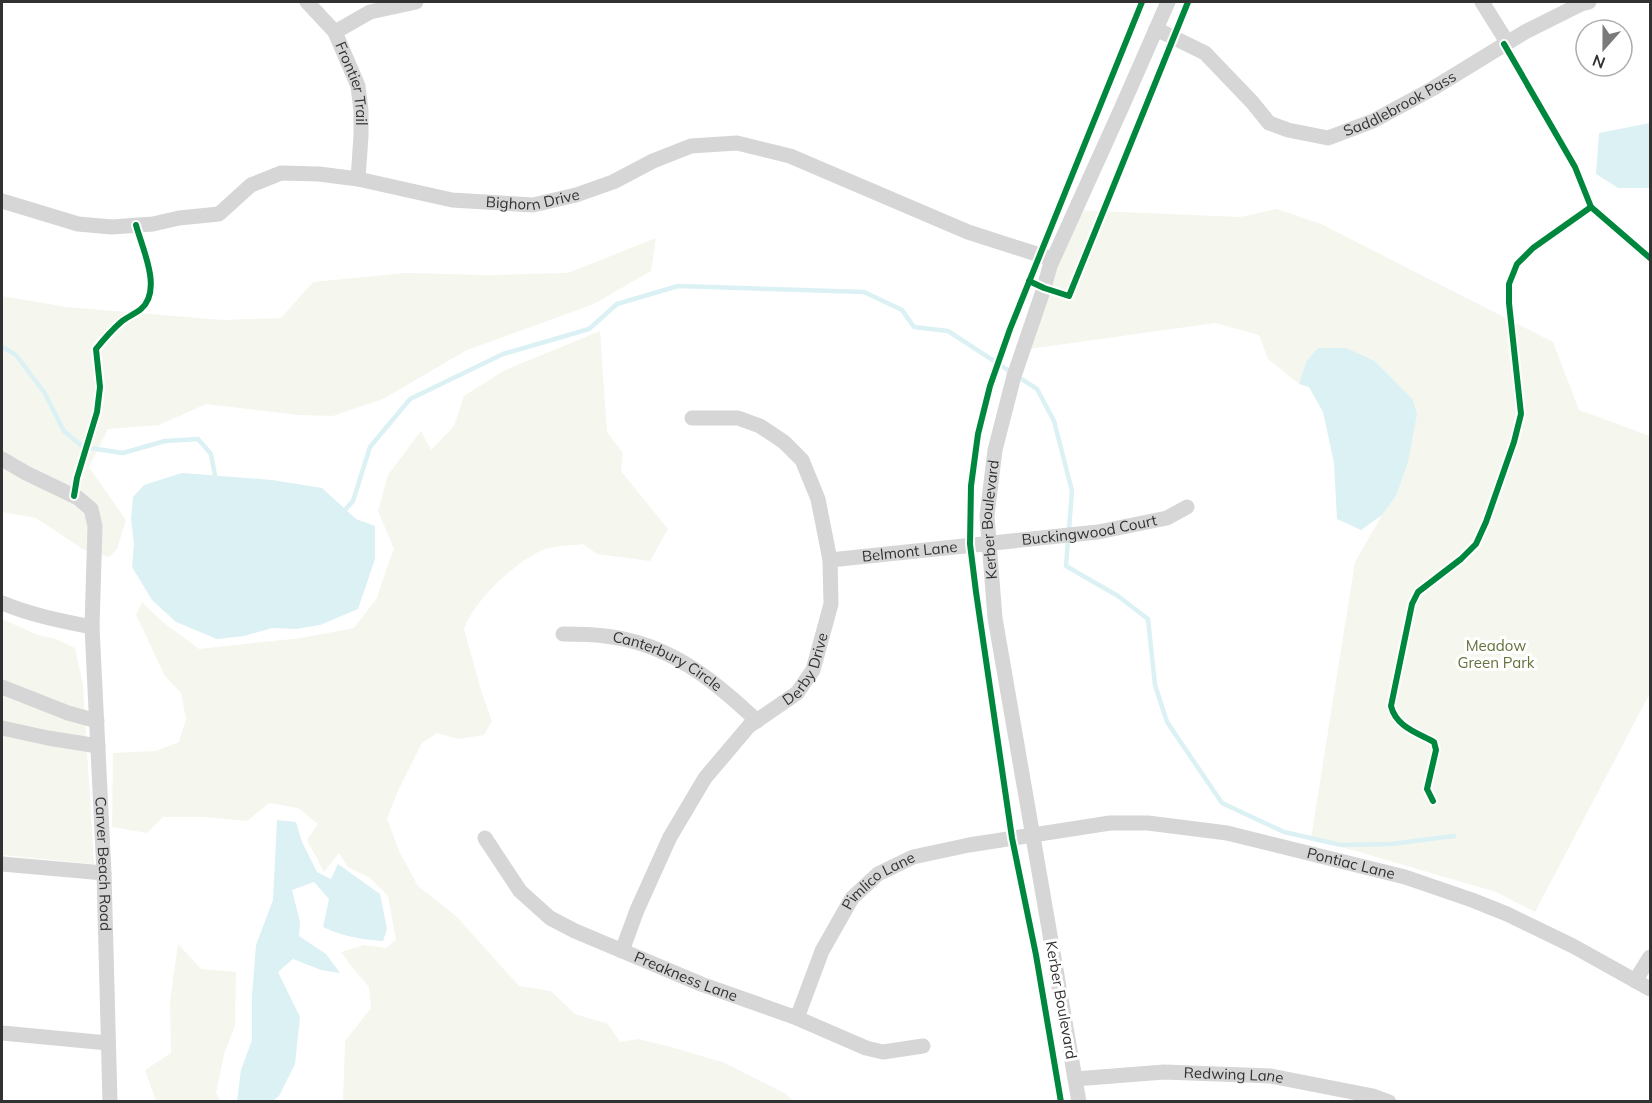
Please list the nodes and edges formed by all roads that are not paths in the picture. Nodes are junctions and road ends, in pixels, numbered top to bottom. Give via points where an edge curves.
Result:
1 (307, 2) edge
2 (416, 2) edge
3 (1168, 2) edge
4 (1482, 2) edge
5 (1589, 2) edge
6 (1156, 29) junction
7 (335, 32) junction
8 (1507, 42) junction
9 (358, 179) junction
10 (2, 201) edge
11 (1052, 259) junction
12 (692, 418) dead end
13 (2, 459) edge
14 (1187, 507) dead end
15 (988, 542) junction
16 (830, 560) junction
17 (2, 603) edge
18 (92, 627) junction
19 (563, 634) dead end
20 (2, 687) edge
21 (97, 721) junction
22 (757, 721) junction
23 (2, 728) edge
24 (98, 746) junction
25 (1032, 835) junction
26 (485, 838) dead end
27 (2, 864) edge
28 (104, 873) junction
29 (622, 951) junction
30 (1650, 957) edge
31 (1635, 981) junction
32 (1650, 989) edge
33 (797, 1018) junction
34 (2, 1033) edge
35 (108, 1043) junction
36 (923, 1046) dead end
37 (1075, 1079) junction
38 (110, 1101) edge
39 (1079, 1101) edge
40 (1389, 1101) edge

1 - 7 street, Frontier Trail
2 - 7 street via 370,12
3 - 6 street, Kerber Boulevard
4 - 8 street
5 - 8 street, Saddlebrook Pass
6 - 8 street, Saddlebrook Pass via 1205,53 1269,123 1328,138 1373,121
6 - 11 street, Kerber Boulevard
7 - 9 street, Frontier Trail via 358,86 362,136
9 - 10 street, Bighorn Drive via 281,173 251,185 219,214 112,227 78,224
9 - 11 street, Bighorn Drive via 452,200 534,205 613,182 691,146 736,144 790,156 968,232
11 - 15 street, Kerber Boulevard via 995,450
12 - 16 street, Derby Drive via 738,418 760,426 802,460 818,499
13 - 18 street, Carver Beach Road via 78,498 91,509 95,526
14 - 15 street, Buckingwood Court via 1167,518 1098,532
15 - 16 street, Belmont Lane
15 - 25 street, Kerber Boulevard via 995,618
16 - 22 street, Derby Drive via 831,604 813,670 797,693
17 - 18 street
18 - 21 street, Carver Beach Road
19 - 22 street, Canterbury Circle via 606,636 665,653 695,668
20 - 21 street
21 - 24 street, Carver Beach Road
22 - 29 street, Derby Drive via 705,778 670,837
23 - 24 street
24 - 28 street, Carver Beach Road
25 - 31 street, Pontiac Lane via 1129,823 1227,833 1405,877 1472,900 1573,946
25 - 33 street, Pimlico Lane via 913,857 878,874 852,898 822,951
25 - 37 street, Kerber Boulevard
26 - 29 street, Preakness Lane via 520,891 550,918
27 - 28 street
28 - 35 street, Carver Beach Road
29 - 33 street, Preakness Lane
30 - 31 street
31 - 32 street, Pontiac Lane
33 - 36 street, Preakness Lane via 883,1052
34 - 35 street
35 - 38 street, Carver Beach Road
37 - 39 street, Kerber Boulevard
37 - 40 street, Redwing Lane via 1164,1072 1271,1076

